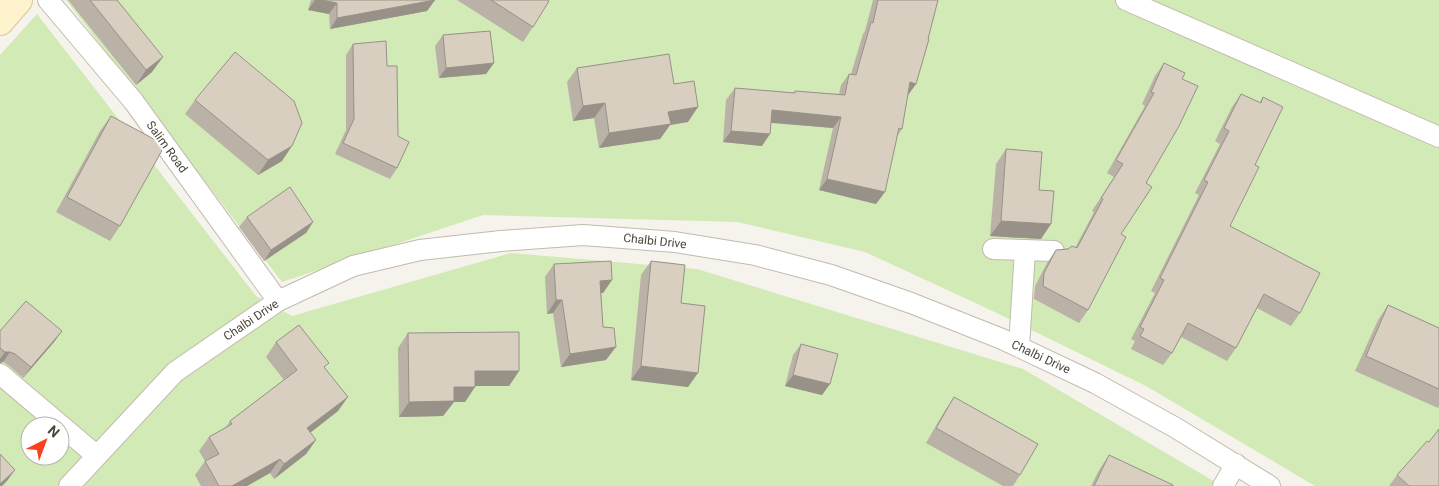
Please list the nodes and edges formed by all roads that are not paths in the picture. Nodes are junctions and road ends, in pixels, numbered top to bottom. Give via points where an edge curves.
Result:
1 (18, 0) edge
2 (48, 0) edge
3 (1126, 0) edge
4 (0, 21) edge
5 (1439, 136) edge
6 (992, 250) dead end
7 (1025, 250) junction
8 (1054, 250) edge
9 (278, 301) junction
10 (1019, 347) junction
11 (0, 374) edge
12 (97, 456) junction
13 (1236, 464) junction
14 (69, 486) edge
15 (1223, 486) edge
16 (1270, 486) edge

1 - 4 street
2 - 9 street, Salim Road via 134,102
3 - 5 street
6 - 7 street
7 - 8 street
7 - 10 street
9 - 10 street, Chalbi Drive via 353,266 420,250 583,235 675,242 755,255 876,290
9 - 12 street, Chalbi Drive via 175,372
10 - 13 street, Chalbi Drive via 1095,383
11 - 12 street
12 - 14 street, Chalbi Drive
13 - 15 street
13 - 16 street, Chalbi Drive

